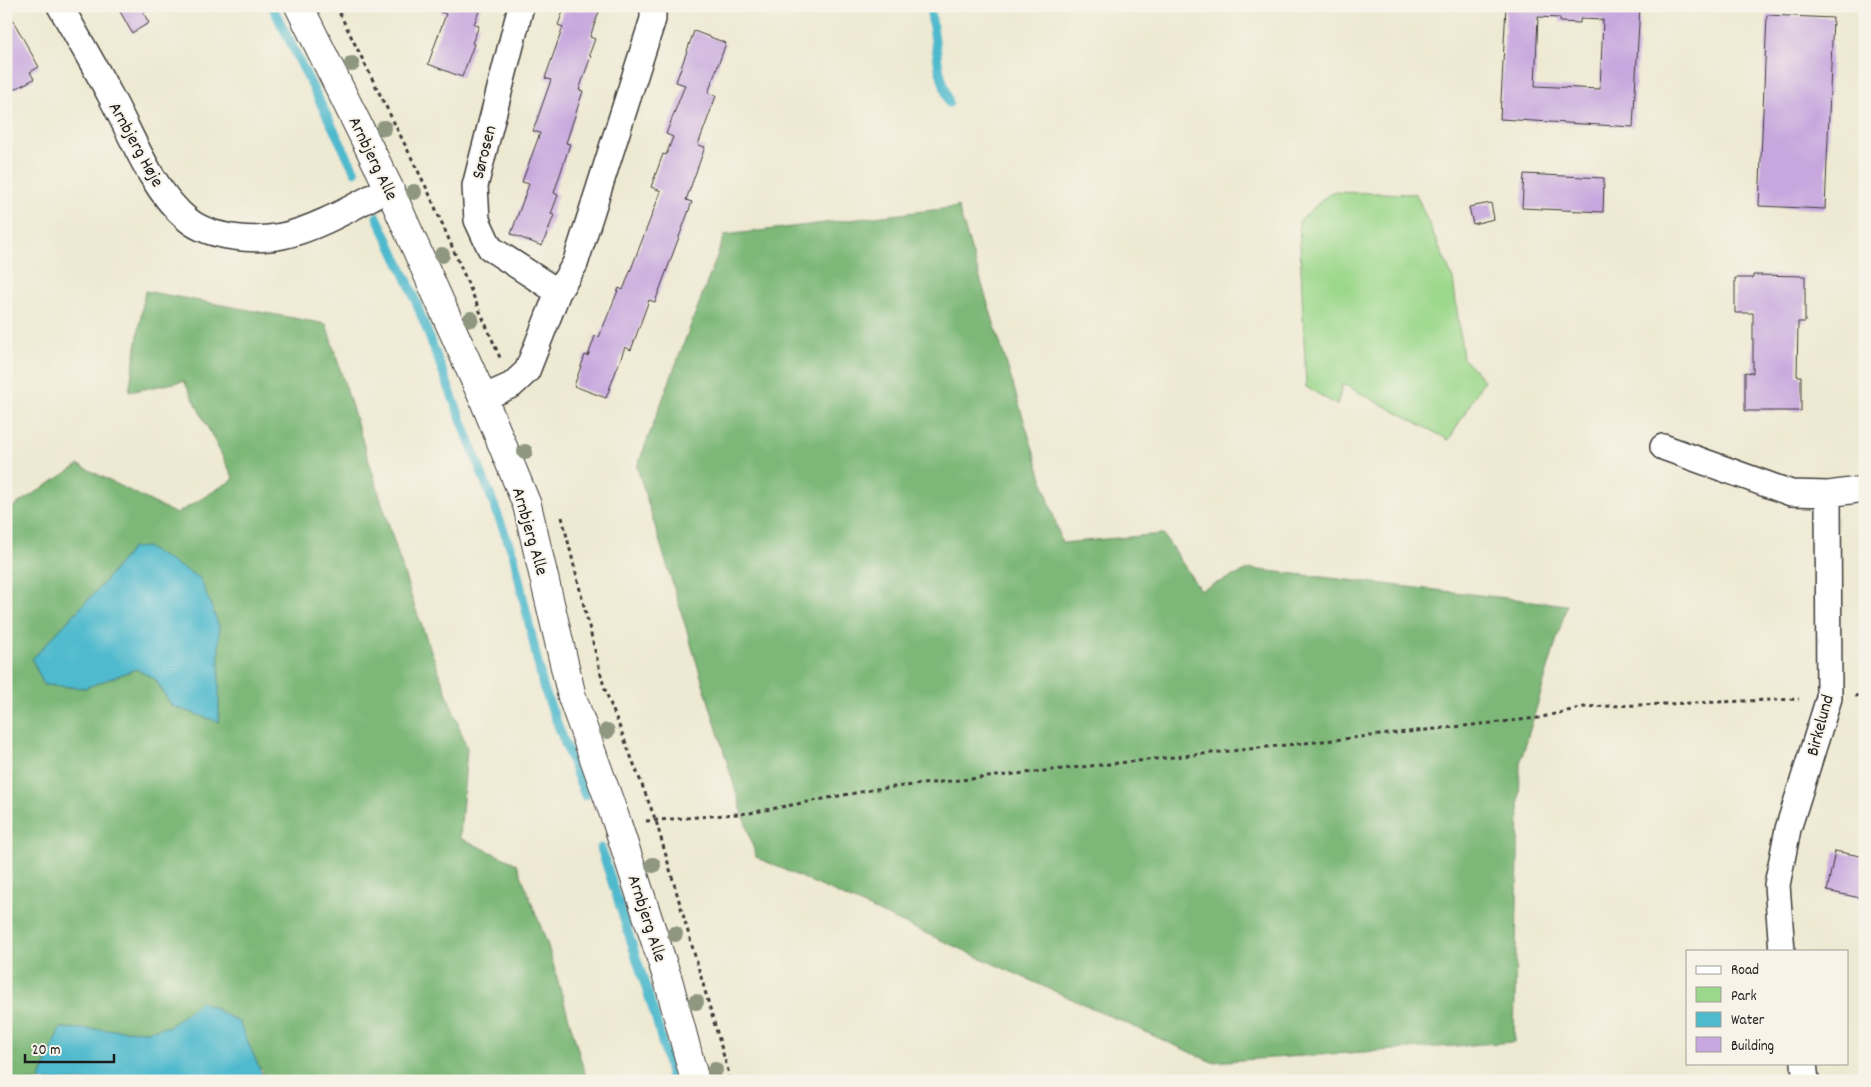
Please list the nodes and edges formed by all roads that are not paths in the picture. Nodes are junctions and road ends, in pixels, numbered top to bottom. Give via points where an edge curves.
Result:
1 (60, 6) edge
2 (299, 6) edge
3 (521, 6) edge
4 (653, 6) edge
5 (389, 188) junction
6 (558, 292) junction
7 (483, 398) junction
8 (1663, 447) dead end
9 (1865, 489) edge
10 (1828, 494) junction
11 (1782, 950) edge
12 (1804, 1064) edge
13 (695, 1081) edge
14 (1806, 1081) edge

1 - 5 street, Arnbjerg Høje via 158,186 189,220 221,235 255,240 284,236 332,217
2 - 5 street, Arnbjerg Alle
3 - 6 street, Sørosen via 474,186 477,220 490,248
4 - 6 street via 653,19 575,264
5 - 7 street, Arnbjerg Alle
6 - 7 street via 528,371 512,384
7 - 13 street, Arnbjerg Alle via 526,505 572,697 669,983
8 - 10 street via 1792,494
9 - 10 street
10 - 11 street, Birkelund via 1829,698 1788,829 1778,885
12 - 14 street

